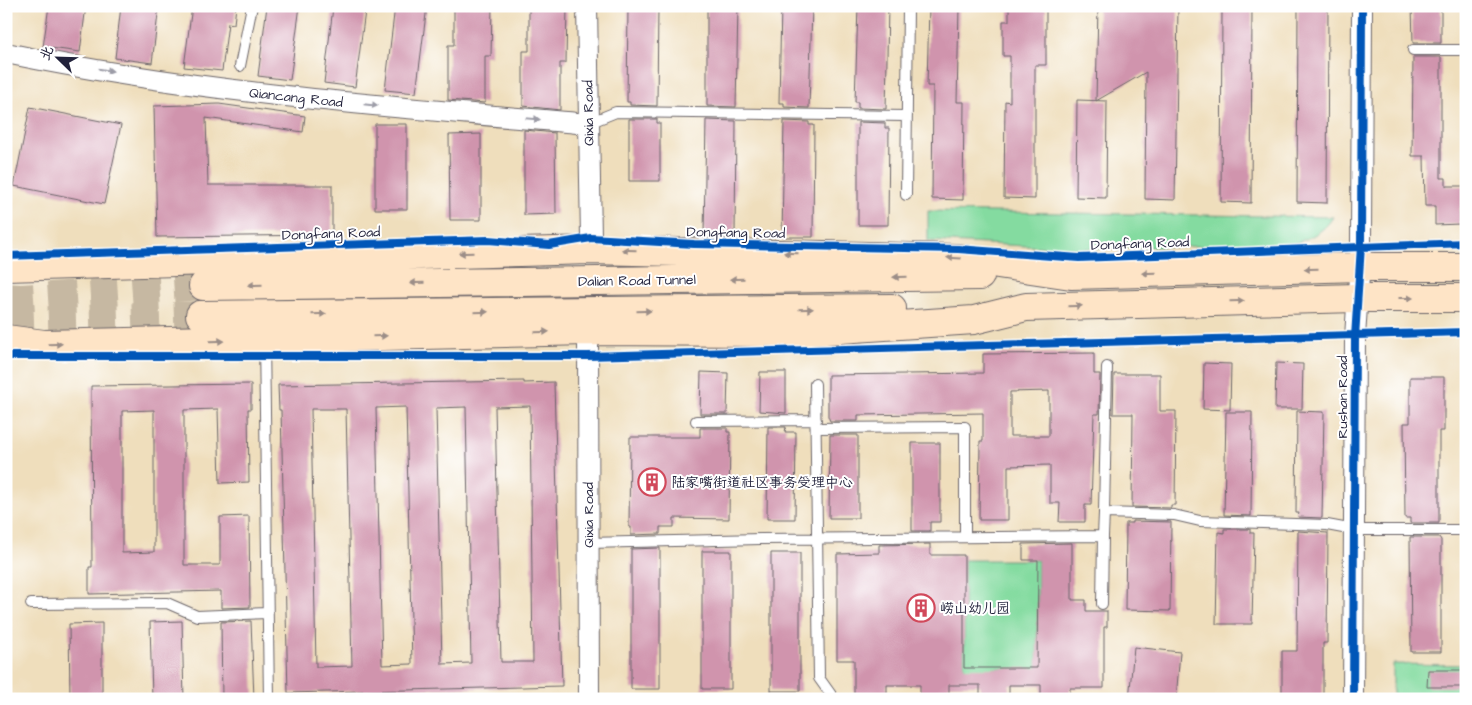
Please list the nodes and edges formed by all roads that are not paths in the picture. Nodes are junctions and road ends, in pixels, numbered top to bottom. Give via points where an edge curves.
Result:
1 (252, 6) edge
2 (587, 6) edge
3 (908, 6) edge
4 (1362, 6) edge
5 (1413, 50) dead end
6 (1466, 50) edge
7 (6, 53) edge
8 (240, 66) dead end
9 (907, 116) junction
10 (588, 124) junction
11 (906, 195) dead end
12 (589, 250) junction
13 (6, 267) edge
14 (1466, 267) edge
15 (1360, 268) junction
16 (1071, 275) junction
17 (203, 286) tunnel mouth
18 (1357, 298) junction
19 (1466, 298) edge
20 (1026, 307) junction
21 (200, 315) tunnel mouth
22 (588, 331) junction
23 (6, 339) edge
24 (264, 340) junction
25 (1106, 367) dead end
26 (815, 384) dead end
27 (696, 421) dead end
28 (816, 424) junction
29 (1104, 513) junction
30 (1354, 530) junction
31 (1466, 530) edge
32 (1103, 536) junction
33 (965, 537) junction
34 (818, 538) junction
35 (588, 544) junction
36 (30, 604) dead end
37 (1102, 604) dead end
38 (268, 613) junction
39 (269, 699) edge
40 (589, 699) edge
41 (834, 699) edge
42 (1353, 699) edge

1 - 8 lane
2 - 10 street, Qixia Road
3 - 9 lane
4 - 15 street, Rushan Road
5 - 6 lane
7 -> 10 street, Qiancang Road via 222,89
9 - 10 lane via 616,112
9 - 11 lane
10 - 12 street, Qixia Road
12 -> 13 main road, Dongfang Road
16 -> 12 main road, Dongfang Road via 958,258
14 - 15 main road, Dongfang Road
15 -> 16 main road, Dongfang Road
15 - 18 street, Rushan Road
16 -> 17 main road, Dalian Road Tunnel
18 -> 19 main road
20 -> 18 main road
18 - 30 street, Rushan Road
21 -> 20 main road
20 - 22 main road via 974,320 795,332
24 -> 22 main road
22 - 35 street, Qixia Road
23 -> 24 main road via 44,344
24 - 38 lane
25 - 29 lane
26 - 28 lane
27 - 28 lane
28 - 33 lane via 965,426
28 - 34 lane
29 - 30 lane via 1174,515 1200,521 1327,525
29 - 32 lane
30 - 31 lane
30 - 42 street, Rushan Road
32 - 33 lane
32 - 37 lane
33 - 34 lane
34 - 35 lane
34 - 41 lane via 819,678
35 - 40 street, Qixia Road
36 - 38 lane via 168,603 197,616
38 - 39 lane

